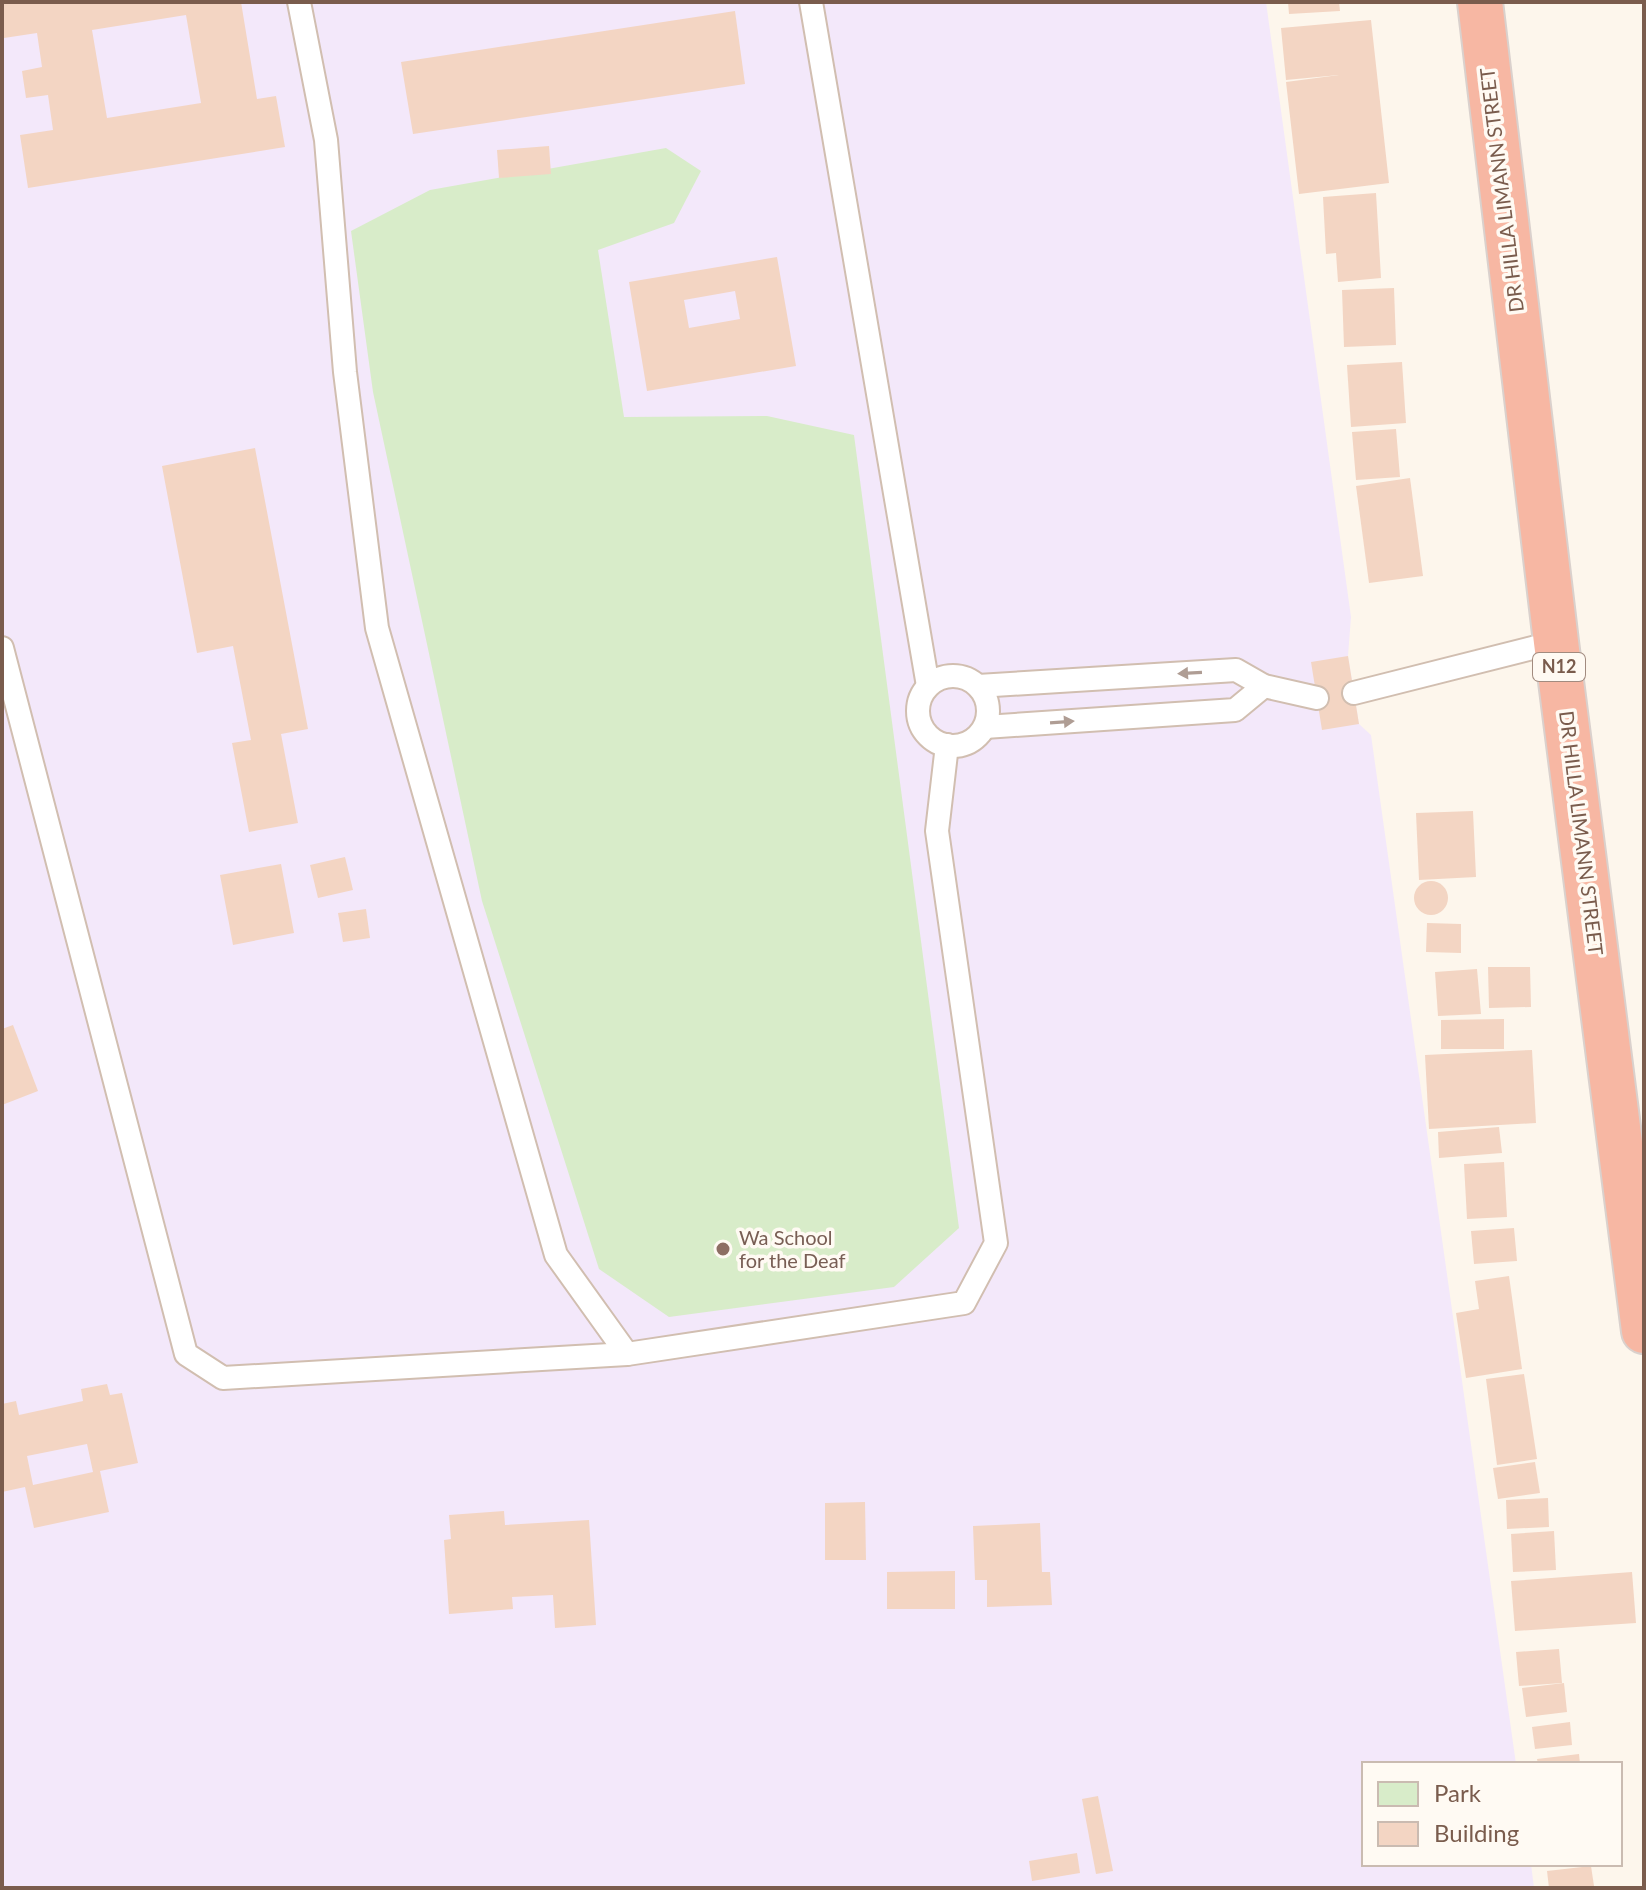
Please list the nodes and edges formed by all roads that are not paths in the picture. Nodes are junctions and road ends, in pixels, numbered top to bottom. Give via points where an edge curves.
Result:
1 (299, 2) edge
2 (811, 2) edge
3 (1480, 2) edge
4 (1556, 642) junction
5 (2, 648) edge
6 (928, 686) junction
7 (978, 686) junction
8 (1264, 686) junction
9 (1354, 693) dead end
10 (1317, 698) dead end
11 (985, 727) junction
12 (947, 745) junction
13 (1644, 1331) edge
14 (627, 1354) junction

1 - 14 lane via 326,140 345,372 377,628 556,1255
2 - 6 lane
3 - 4 highway, DR HILLA LIMANN STREET / N12
4 - 9 lane
4 - 13 highway, DR HILLA LIMANN STREET / N12
5 - 14 lane via 186,1354 223,1378
6 - 7 lane via 959,676
6 - 12 lane via 918,716 928,735
8 -> 7 lane via 1236,670
7 - 11 lane via 988,706
8 - 10 lane
11 -> 8 lane via 1235,710
11 - 12 lane via 968,742
12 - 14 lane via 937,831 996,1243 964,1303

